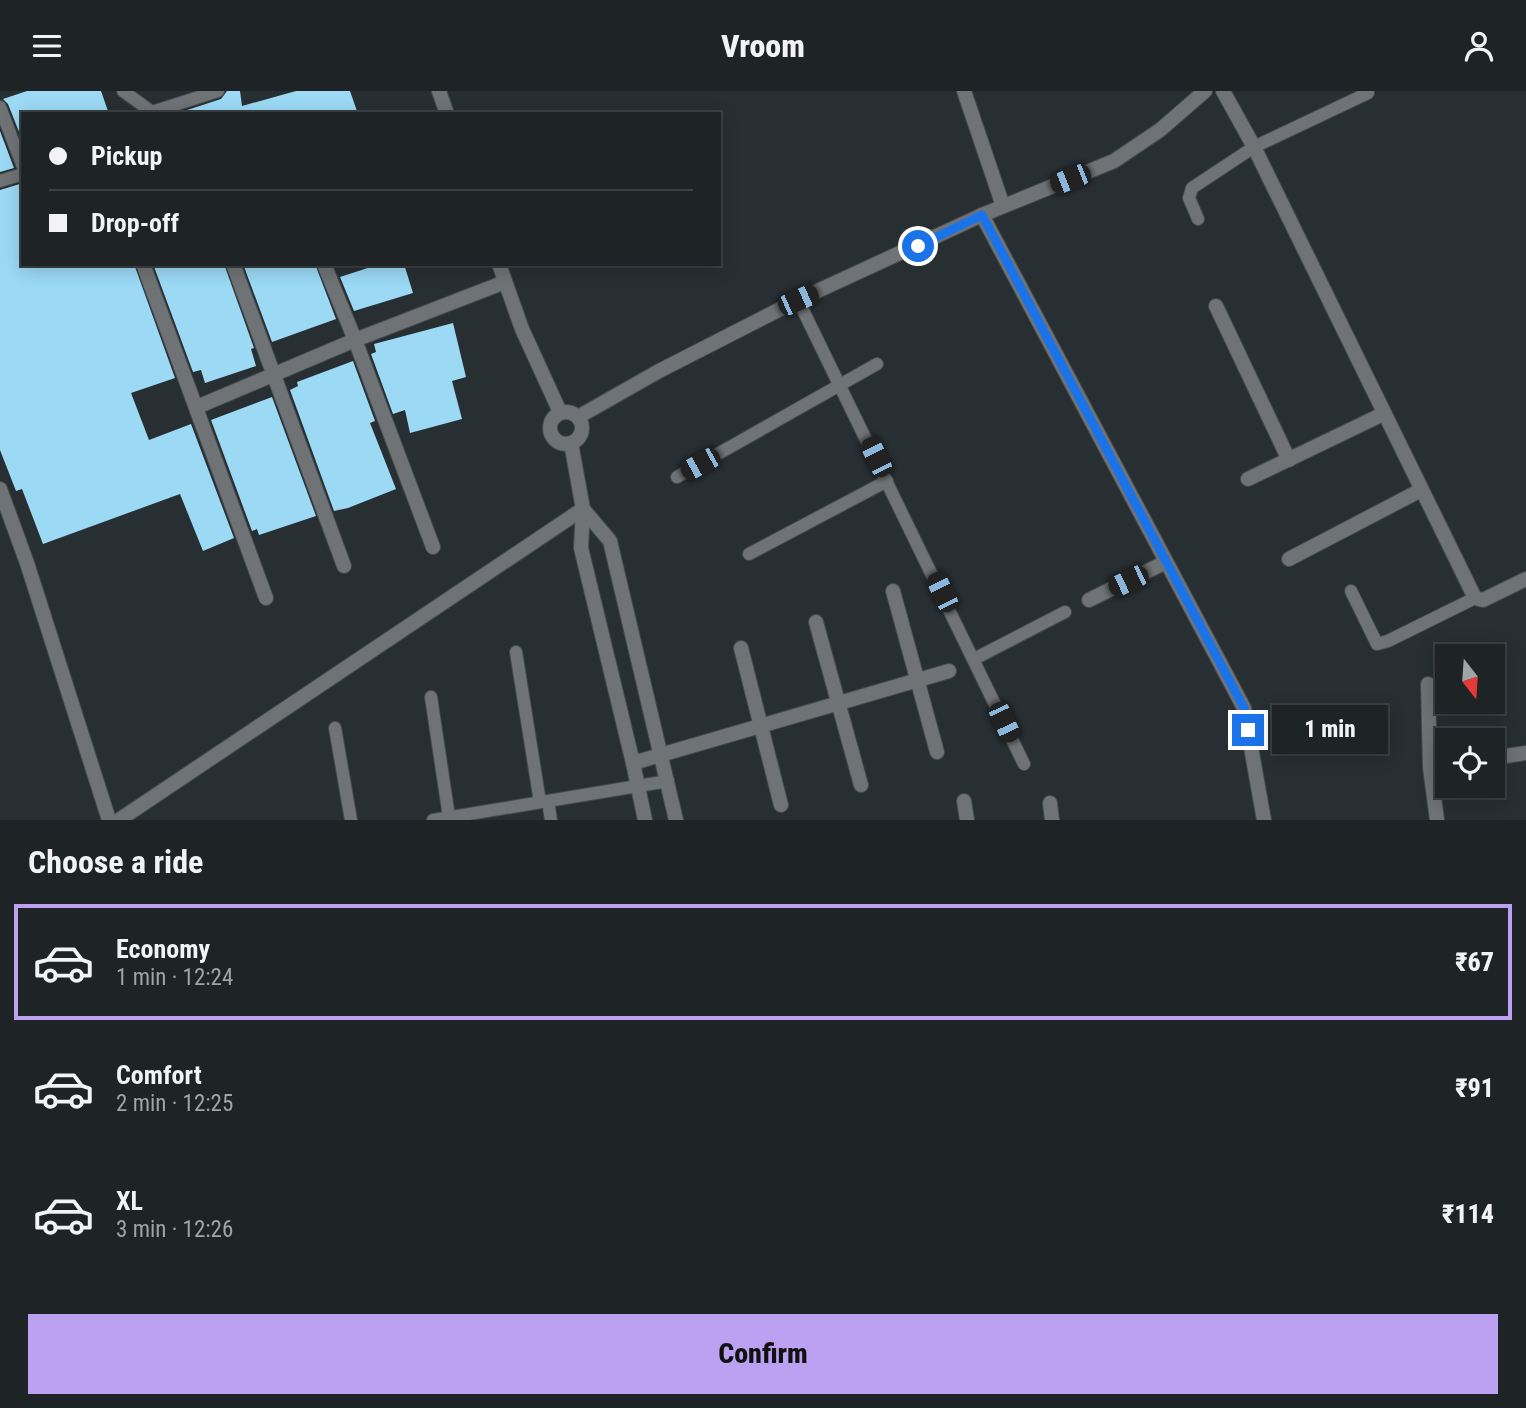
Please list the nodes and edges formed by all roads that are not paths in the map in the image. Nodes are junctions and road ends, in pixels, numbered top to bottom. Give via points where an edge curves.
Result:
1 (123, 91) edge
2 (218, 91) edge
3 (439, 91) edge
4 (964, 91) edge
5 (1205, 91) edge
6 (1223, 91) edge
7 (1368, 93) edge
8 (0, 107) edge
9 (446, 112) edge
10 (1254, 147) junction
11 (21, 162) edge
12 (21, 175) edge
13 (0, 181) edge
14 (1003, 206) junction
15 (982, 215) junction
16 (1198, 219) dead end
17 (144, 266) edge
18 (234, 266) edge
19 (325, 266) edge
20 (500, 266) edge
21 (505, 282) junction
22 (798, 300) junction
23 (1216, 306) dead end
24 (355, 340) junction
25 (877, 365) dead end
26 (273, 375) junction
27 (841, 386) junction
28 (197, 407) junction
29 (560, 412) junction
30 (1383, 414) junction
31 (578, 417) junction
32 (571, 443) junction
33 (1289, 460) junction
34 (677, 477) dead end
35 (1248, 479) dead end
36 (887, 481) junction
37 (0, 489) edge
38 (1421, 491) junction
39 (583, 509) junction
40 (433, 547) dead end
41 (749, 554) dead end
42 (1289, 559) dead end
43 (1166, 562) junction
44 (344, 566) dead end
45 (1526, 579) edge
46 (893, 591) dead end
47 (1352, 591) dead end
48 (266, 598) dead end
49 (1475, 598) junction
50 (1089, 600) dead end
51 (1065, 613) dead end
52 (816, 622) dead end
53 (741, 648) dead end
54 (516, 652) dead end
55 (974, 659) junction
56 (949, 671) dead end
57 (916, 681) junction
58 (1428, 684) dead end
59 (431, 697) dead end
60 (839, 703) junction
61 (762, 726) junction
62 (335, 729) dead end
63 (937, 752) dead end
64 (1526, 753) edge
65 (662, 755) junction
66 (1505, 756) edge
67 (633, 762) junction
68 (1024, 764) dead end
69 (1435, 766) edge
70 (1430, 767) junction
71 (668, 781) junction
72 (861, 785) dead end
73 (639, 786) junction
74 (544, 801) junction
75 (964, 801) dead end
76 (1050, 803) dead end
77 (781, 805) dead end
78 (456, 818) edge
79 (108, 820) edge
80 (119, 820) edge
81 (351, 820) edge
82 (433, 820) edge
83 (551, 820) edge
84 (645, 820) edge
85 (676, 820) edge
86 (967, 820) edge
87 (1052, 820) edge
88 (1264, 820) edge
89 (1437, 820) edge

1 - 2 lane via 152,112
3 - 9 street
4 - 14 street
5 - 14 street via 1114,161
6 - 10 street
7 - 10 lane
8 - 11 lane
10 - 16 lane via 1192,188 1189,198
10 - 30 street
12 - 13 lane
14 - 15 street
15 - 22 street
15 - 43 street
17 - 28 street
18 - 26 street
19 - 24 street
20 - 21 street
21 - 24 street
21 - 29 street
22 - 27 lane
22 - 31 street
23 - 33 street
24 - 26 street
24 - 40 street
25 - 27 lane
26 - 28 street
26 - 44 street
27 - 34 lane
27 - 36 lane
28 - 48 street
29 - 31 street
29 - 32 street via 550,422 550,433 556,441
30 - 33 street
30 - 38 street
31 - 32 street via 580,435
32 - 39 street
33 - 35 street
36 - 41 lane
36 - 55 lane
37 - 79 street
38 - 42 street
38 - 49 street
39 - 65 street via 610,541
39 - 67 street via 581,548
39 - 80 street
43 - 50 street
43 - 88 street via 1244,708
45 - 49 street via 1483,600
46 - 57 street
47 - 49 lane via 1377,644
51 - 55 lane
52 - 60 street
53 - 61 street
54 - 74 lane
55 - 68 lane
56 - 57 street
57 - 60 street
57 - 63 street
58 - 70 street
59 - 78 lane
60 - 61 street
60 - 72 street
61 - 65 street
61 - 77 street
62 - 81 lane
64 - 66 street
65 - 67 street
65 - 71 street
67 - 73 street
69 - 70 street
70 - 89 street
71 - 73 lane
71 - 85 street
73 - 74 lane
73 - 84 street
74 - 78 lane
74 - 83 lane
75 - 86 street
76 - 87 street
78 - 82 lane

